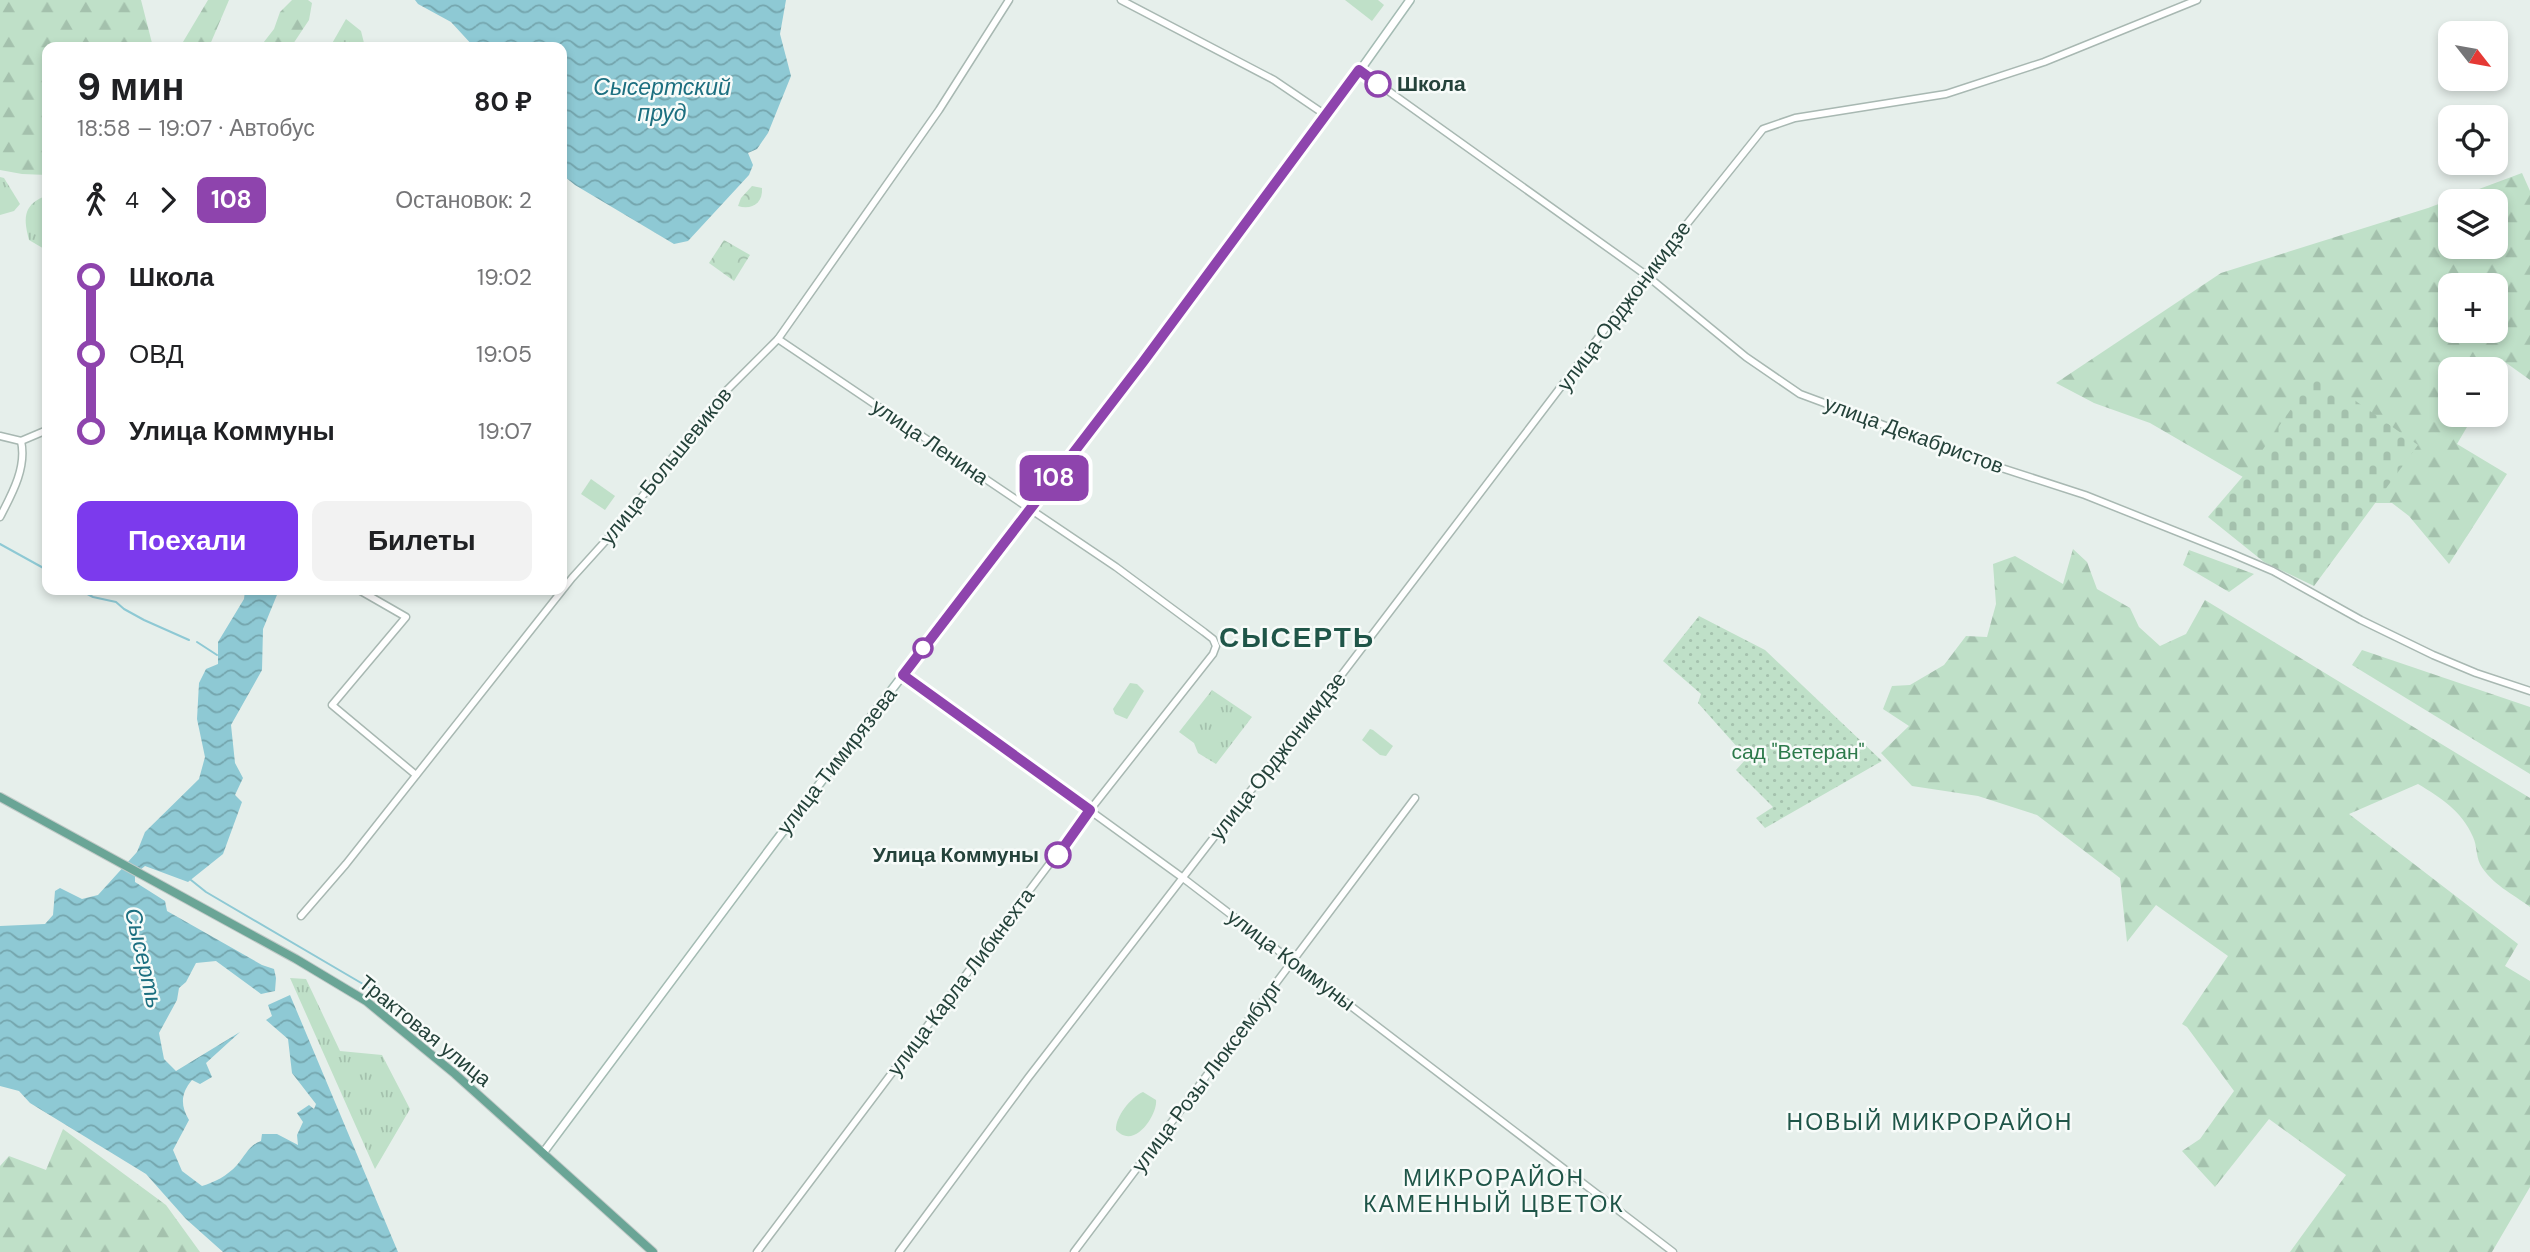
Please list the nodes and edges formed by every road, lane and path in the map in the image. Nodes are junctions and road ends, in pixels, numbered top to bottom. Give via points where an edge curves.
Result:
1 (1009, 0) edge
2 (1121, 0) edge
3 (1410, 0) edge
4 (2197, 0) edge
5 (1359, 70) junction
6 (1327, 116) junction
7 (1646, 275) junction
8 (778, 339) junction
9 (42, 432) edge
10 (0, 436) edge
11 (21, 441) junction
12 (1029, 510) junction
13 (0, 517) edge
14 (567, 584) edge
15 (368, 595) edge
16 (559, 595) edge
17 (1216, 646) joint
18 (903, 675) junction
19 (2530, 691) edge
20 (416, 775) junction
21 (0, 797) edge
22 (1415, 798) dead end
23 (1090, 810) junction
24 (1183, 877) junction
25 (301, 916) dead end
26 (1293, 962) junction
27 (543, 1153) junction
28 (653, 1252) edge
29 (757, 1252) edge
30 (899, 1252) edge
31 (1073, 1252) edge
32 (1673, 1252) edge

1 - 8 street, улица Большевиков via 923,133
2 - 6 street via 1274,80
3 - 5 main road, улица Тимирязева
4 - 7 street, улица Орджоникидзе via 2044,62 1946,94 1795,118 1763,129
5 - 6 main road, улица Тимирязева
5 - 7 street, улица Декабристов
6 - 12 main road, улица Тимирязева
7 - 19 street, улица Декабристов via 1800,394 2085,495 2233,554 2433,655
7 - 24 street, улица Орджоникидзе
8 - 12 street, улица Ленина
8 - 14 street, улица Большевиков via 720,397 619,527
9 - 11 street
10 - 11 street
11 - 13 street via 20,470
12 - 17 street, улица Ленина via 1148,590
12 - 18 main road, улица Тимирязева
15 - 20 street via 406,617 332,705
16 - 20 street, улица Большевиков
17 - 23 street, улица Карла Либкнехта
18 - 23 street, улица Коммуны
18 - 27 main road, улица Тимирязева
20 - 25 street, улица Большевиков
21 - 27 main road, Трактовая улица via 366,1001
22 - 26 street, улица Розы Люксембург
23 - 24 street, улица Коммуны
23 - 29 street, улица Карла Либкнехта
24 - 26 street, улица Коммуны
24 - 30 street, улица Орджоникидзе
26 - 31 street, улица Розы Люксембург
26 - 32 street, улица Коммуны
27 - 28 main road, Трактовая улица

